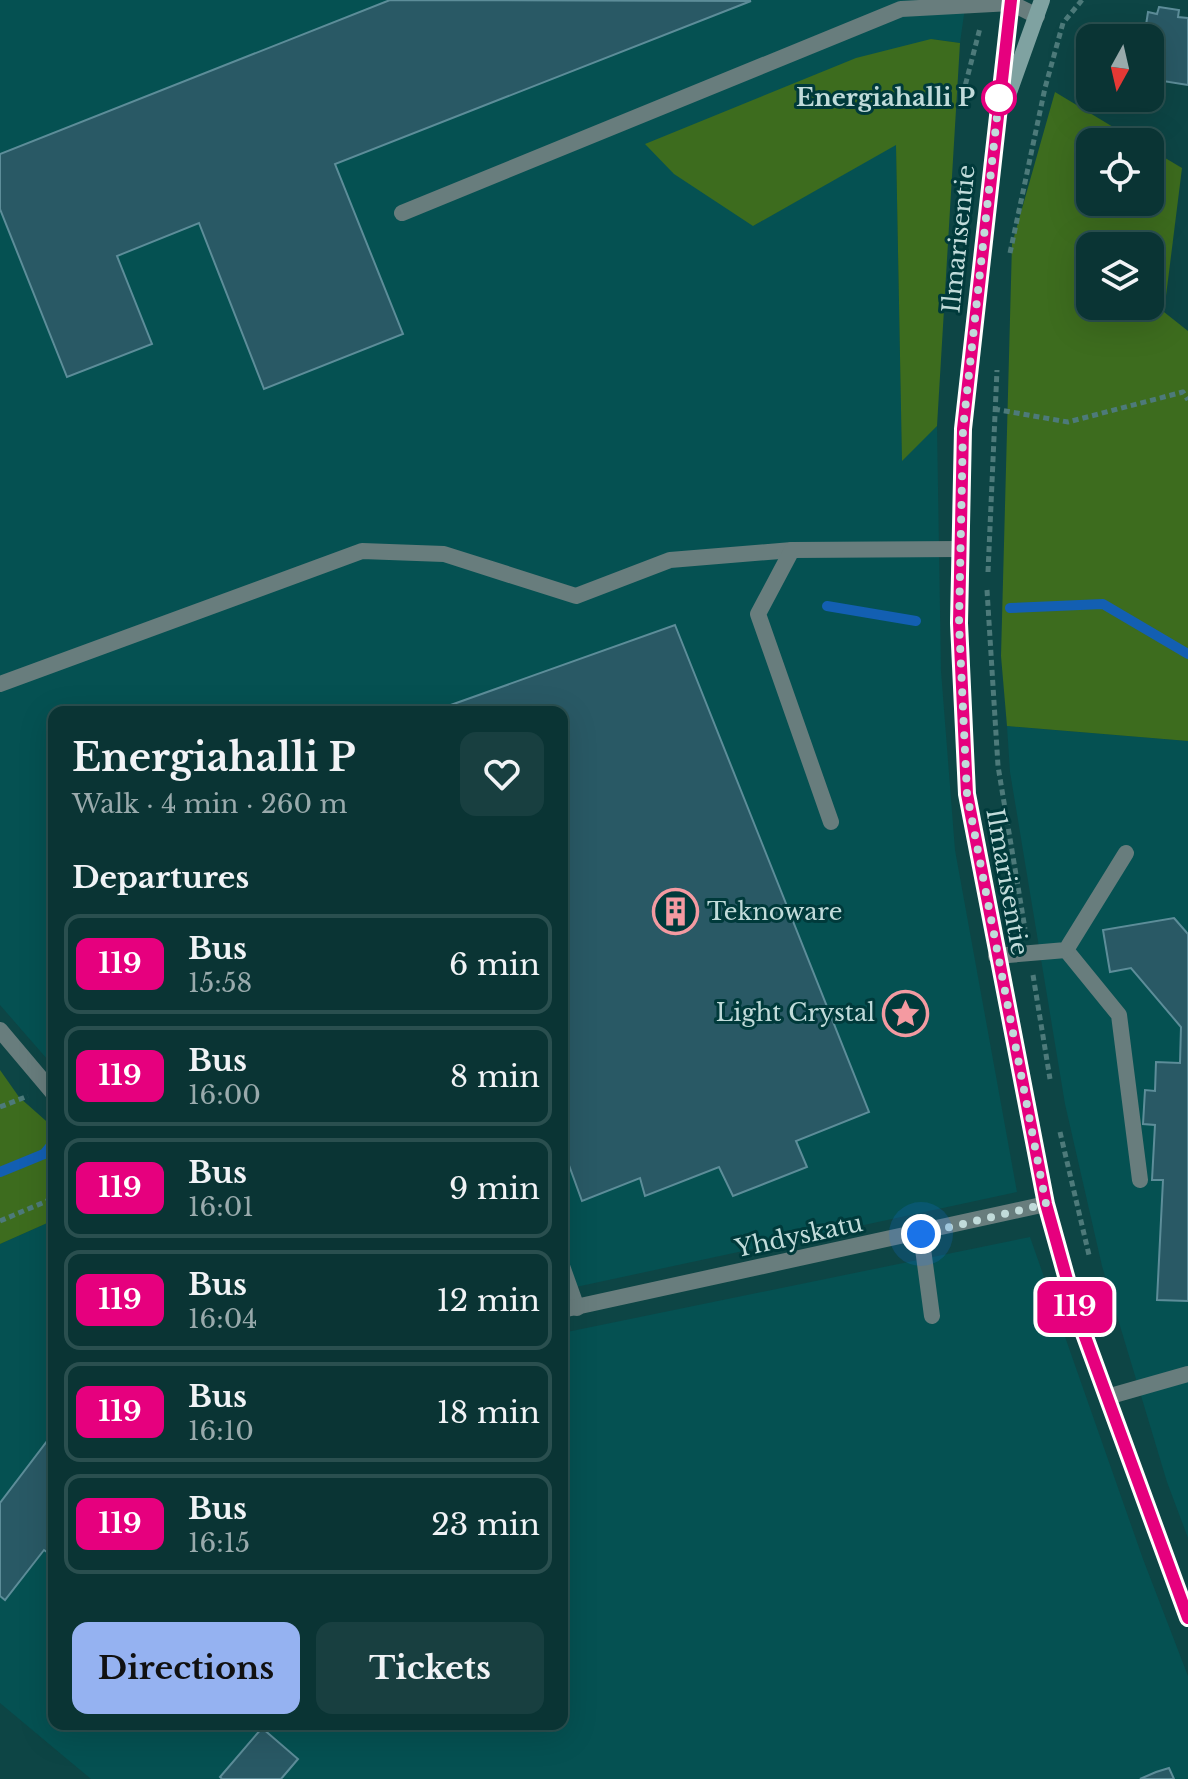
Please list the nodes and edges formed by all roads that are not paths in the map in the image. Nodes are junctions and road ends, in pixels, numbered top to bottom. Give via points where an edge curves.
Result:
1 (1011, 1) edge
2 (1040, 8) edge
3 (995, 129) junction
4 (402, 213) dead end
5 (961, 549) junction
6 (792, 550) junction
7 (0, 684) edge
8 (831, 822) dead end
9 (1126, 853) dead end
10 (1066, 950) junction
11 (996, 956) junction
12 (0, 1030) edge
13 (48, 1087) edge
14 (1140, 1180) dead end
15 (1046, 1204) junction
16 (921, 1234) junction
17 (569, 1309) edge
18 (932, 1316) dead end
19 (1188, 1374) edge
20 (1107, 1397) junction
21 (1188, 1618) edge

1 - 2 street
1 - 3 street, Ilmarisentie
1 - 4 street via 901,9
2 - 3 street, Ilmarisentie
3 - 5 street, Ilmarisentie via 963,429
5 - 6 street
5 - 11 street, Ilmarisentie via 967,794
6 - 7 street via 670,560 576,596 444,554 362,551
6 - 8 street via 758,614
9 - 10 street
10 - 11 street
10 - 14 street via 1119,1015
11 - 15 street, Ilmarisentie
12 - 13 street
15 - 16 street, Yhdyskatu
15 - 20 street, Ilmarisentie
16 - 17 street, Yhdyskatu
16 - 18 street
19 - 20 street
20 - 21 street, Ilmarisentie

